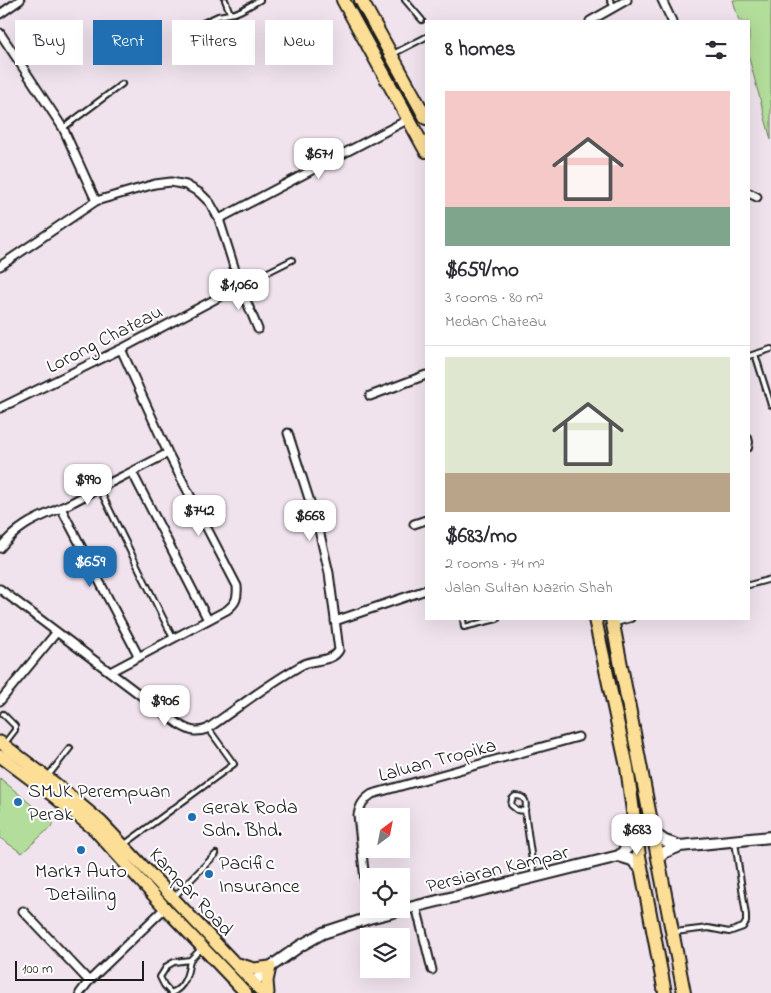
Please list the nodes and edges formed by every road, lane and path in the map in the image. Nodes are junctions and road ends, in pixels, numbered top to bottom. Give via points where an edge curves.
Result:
1 (20, 0) edge
2 (224, 0) edge
3 (260, 0) edge
4 (343, 0) edge
5 (361, 0) edge
6 (405, 0) edge
7 (610, 0) edge
8 (627, 0) edge
9 (662, 0) edge
10 (614, 7) junction
11 (230, 13) junction
12 (0, 14) edge
13 (209, 20) edge
14 (422, 20) dead end
15 (592, 20) edge
16 (672, 20) edge
17 (0, 33) edge
18 (425, 37) edge
19 (391, 56) junction
20 (122, 84) dead end
21 (425, 113) edge
22 (409, 119) junction
23 (64, 128) junction
24 (425, 149) edge
25 (750, 194) edge
26 (757, 198) dead end
27 (96, 201) junction
28 (219, 220) junction
29 (292, 260) dead end
30 (0, 266) edge
31 (240, 286) junction
32 (258, 329) dead end
33 (121, 349) junction
34 (771, 349) edge
35 (756, 354) junction
36 (750, 356) edge
37 (425, 374) edge
38 (370, 396) dead end
39 (771, 405) edge
40 (0, 408) edge
41 (288, 433) dead end
42 (168, 453) junction
43 (132, 472) junction
44 (99, 488) junction
45 (61, 508) junction
46 (425, 520) edge
47 (414, 524) dead end
48 (0, 548) edge
49 (771, 579) edge
50 (750, 585) edge
51 (0, 589) edge
52 (425, 590) edge
53 (208, 620) junction
54 (463, 620) edge
55 (493, 620) edge
56 (595, 620) edge
57 (335, 621) junction
58 (613, 621) edge
59 (56, 632) junction
60 (173, 638) junction
61 (138, 657) junction
62 (110, 672) junction
63 (0, 701) edge
64 (3, 714) dead end
65 (208, 728) junction
66 (578, 737) dead end
67 (2, 743) edge
68 (70, 748) dead end
69 (0, 756) edge
70 (47, 777) junction
71 (525, 811) junction
72 (655, 834) junction
73 (771, 837) edge
74 (637, 838) junction
75 (734, 840) junction
76 (123, 845) junction
77 (680, 846) junction
78 (216, 854) dead end
79 (619, 856) junction
80 (659, 858) junction
81 (364, 868) edge
82 (642, 870) junction
83 (534, 877) junction
84 (173, 898) junction
85 (416, 906) junction
86 (165, 908) junction
87 (410, 908) edge
88 (22, 911) dead end
89 (369, 918) edge
90 (673, 933) junction
91 (203, 948) junction
92 (190, 960) junction
93 (234, 963) junction
94 (270, 967) junction
95 (432, 970) dead end
96 (228, 974) junction
97 (88, 981) junction
98 (252, 988) edge
99 (664, 992) edge
100 (80, 993) edge
101 (246, 993) edge
102 (262, 993) edge
103 (268, 993) edge
104 (684, 993) edge

1 - 12 street
2 - 11 lane
3 - 11 lane
4 - 22 highway
5 - 19 highway
6 - 14 lane
7 - 10 lane
8 - 10 street
9 - 16 street
10 - 15 street
11 - 13 lane
17 - 23 street
18 - 19 lane
19 - 21 highway
20 - 23 lane
22 - 24 highway
22 - 28 street
23 - 27 street
25 - 26 street
27 - 28 street via 171,182 186,185 200,193
27 - 30 street
28 - 31 street
29 - 31 lane
31 - 32 street
31 - 33 street, Lorong Chateau
33 - 40 street, Lorong Chateau
33 - 42 street
34 - 35 lane
35 - 36 lane
35 - 39 lane
37 - 38 street
41 - 57 street via 319,530
42 - 43 street
42 - 53 street via 237,586 235,604
43 - 44 street
43 - 53 street
44 - 45 street
44 - 60 lane
45 - 48 street via 31,521 12,534
45 - 61 street
46 - 47 street
49 - 50 lane
51 - 59 street
52 - 57 street
53 - 60 street
54 - 55 lane via 464,627
56 - 74 highway via 626,767
57 - 65 street via 337,654 309,662 290,672
58 - 72 highway
59 - 62 street
59 - 63 street
60 - 61 street
61 - 62 street
62 - 65 street via 189,731 199,732
64 - 67 lane via 15,730
65 - 76 lane via 234,764
66 - 81 street, Laluan Tropika via 365,798 358,815
67 - 70 main road, Kampar Road
68 - 70 lane
69 - 86 main road, Kampar Road via 95,830
70 - 76 main road, Kampar Road
71 - 71 lane via 527,804 520,796 515,796 508,803
71 - 83 lane
72 - 77 street
72 - 80 highway
73 - 75 street
74 - 79 street
74 - 82 highway
75 - 77 street
75 - 90 lane via 746,915 743,927 729,932 708,928
76 - 84 main road, Kampar Road
77 - 80 street
78 - 84 lane
79 - 82 street via 632,860
79 - 83 street, Persiaran Kampar
80 - 90 highway
82 - 99 highway
83 - 85 street, Persiaran Kampar
84 - 93 main road, Kampar Road
85 - 87 street, Persiaran Kampar
85 - 95 street
86 - 91 main road, Kampar Road
86 - 97 street
88 - 97 street
89 - 94 street, Persiaran Kampar via 323,933
90 - 104 highway
91 - 92 lane
91 - 96 main road, Kampar Road
92 - 92 lane via 183,983 177,991 170,993 160,977 174,962
93 - 94 main road via 254,969
93 - 98 main road, Kampar Road
94 - 98 street, Persiaran Kampar
94 - 103 main road
96 - 98 main road
96 - 101 main road, Kampar Road
97 - 100 street
98 - 102 main road, Kampar Road

